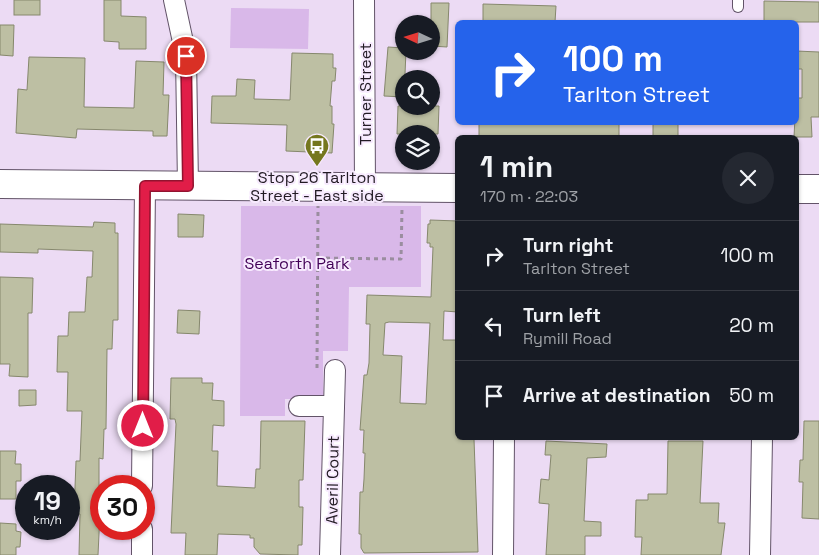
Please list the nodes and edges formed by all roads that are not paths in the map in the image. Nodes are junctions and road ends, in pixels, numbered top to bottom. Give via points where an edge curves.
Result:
1 (174, 0) edge
2 (364, 0) edge
3 (0, 184) edge
4 (145, 186) junction
5 (188, 186) junction
6 (365, 188) junction
7 (455, 188) edge
8 (799, 189) edge
9 (819, 189) edge
10 (335, 370) dead end
11 (504, 440) edge
12 (762, 440) edge
13 (142, 475) edge
14 (142, 540) edge
15 (142, 555) edge
16 (330, 555) edge
17 (503, 555) edge
18 (760, 555) edge

1 - 5 street via 186,56
2 - 6 street, Turner Street
3 - 4 street
4 - 5 street
4 - 13 street
5 - 6 street
6 - 7 street
8 - 9 street
10 - 16 street, Averil Court via 316,406
11 - 17 street
12 - 18 street
14 - 15 street

